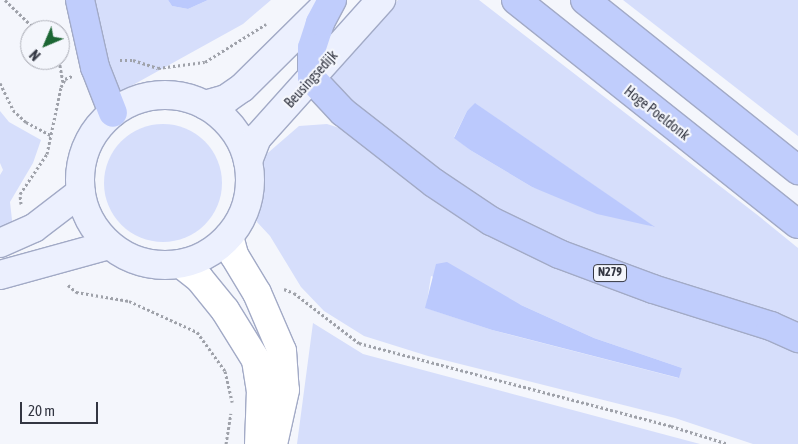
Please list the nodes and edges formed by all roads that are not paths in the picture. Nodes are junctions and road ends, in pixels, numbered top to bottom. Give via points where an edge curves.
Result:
1 (80, 0) edge
2 (332, 0) edge
3 (381, 0) edge
4 (516, 0) edge
5 (585, 0) edge
6 (312, 79) junction
7 (205, 105) junction
8 (113, 113) junction
9 (248, 161) junction
10 (798, 170) edge
11 (81, 192) junction
12 (798, 224) edge
13 (229, 236) junction
14 (0, 243) edge
15 (109, 245) junction
16 (181, 264) junction
17 (0, 275) edge
18 (798, 338) edge
19 (259, 444) edge
20 (273, 444) edge

1 - 8 highway via 95,67
2 - 6 highway via 312,48
2 - 7 street via 242,88 226,99
3 - 6 street, Beusingsedijk
4 - 12 highway, Hoge Poeldonk
5 - 10 highway
6 - 9 street, Beusingsedijk via 257,138
6 - 18 highway, N279 via 343,112 434,183 491,221 603,271 771,326
7 - 8 street via 182,97 158,96 134,101
7 - 9 street via 239,138
8 - 11 street via 97,128 86,148
9 - 13 street via 250,187 246,205
11 - 14 street via 34,228
11 - 15 street via 87,214
13 - 16 street via 215,249
13 - 20 street via 234,255 257,294 282,350 285,390
15 - 16 street via 136,260 158,265
15 - 17 street
16 - 19 street via 199,278 225,310 256,360 261,390

